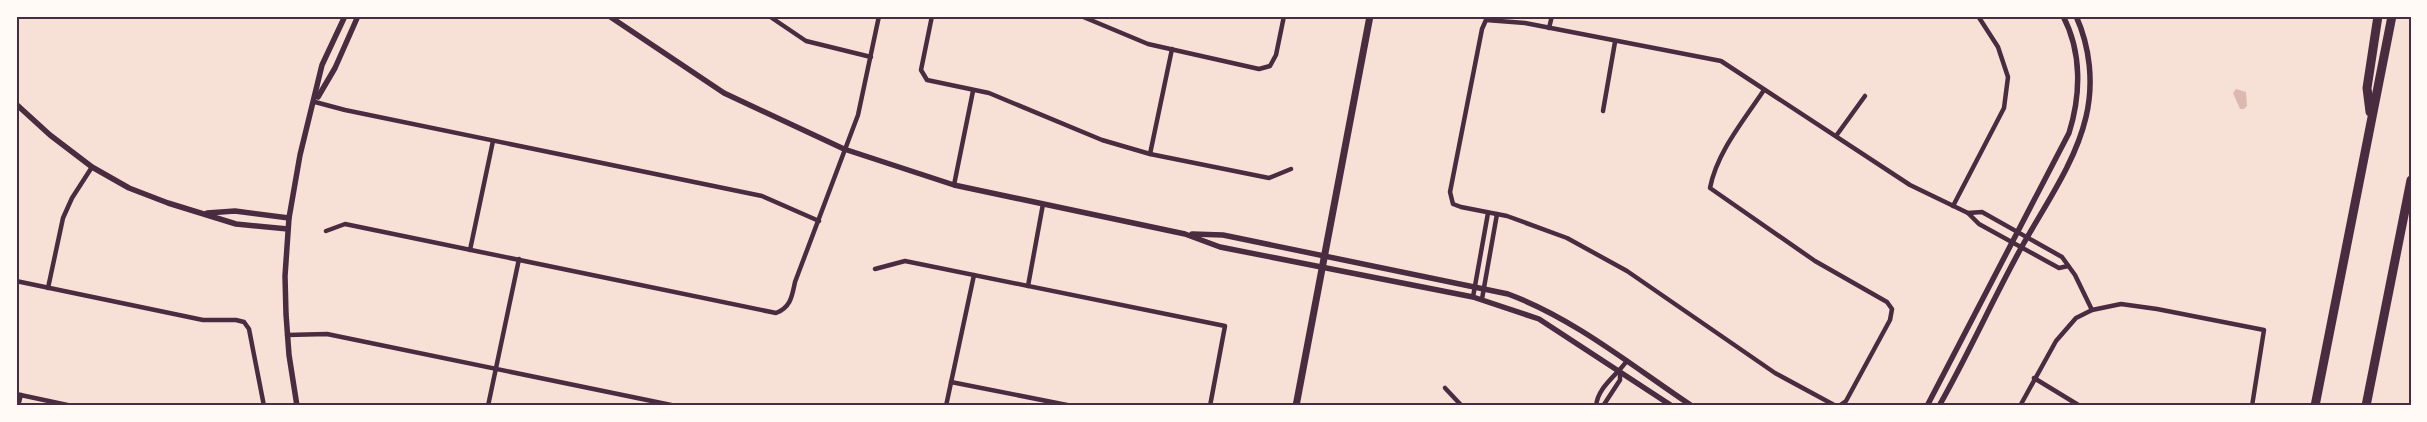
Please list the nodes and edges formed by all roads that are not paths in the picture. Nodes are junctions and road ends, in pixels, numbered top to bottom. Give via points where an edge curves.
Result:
1 (345, 16) edge
2 (358, 16) edge
3 (609, 16) edge
4 (769, 16) edge
5 (879, 16) edge
6 (932, 16) edge
7 (1081, 16) edge
8 (1284, 16) edge
9 (1370, 16) edge
10 (1552, 16) edge
11 (2063, 16) edge
12 (2076, 16) edge
13 (2378, 16) edge
14 (2392, 16) edge
15 (1980, 18) edge
16 (1550, 28) junction
17 (1615, 42) junction
18 (1172, 49) junction
19 (871, 57) junction
20 (973, 90) junction
21 (1764, 90) junction
22 (1865, 96) dead end
23 (315, 102) junction
24 (16, 104) edge
25 (1603, 111) dead end
26 (2372, 120) junction
27 (1836, 136) junction
28 (493, 141) junction
29 (844, 149) junction
30 (1150, 154) junction
31 (92, 167) junction
32 (1291, 169) dead end
33 (2411, 180) edge
34 (954, 185) junction
35 (2411, 199) edge
36 (1043, 204) junction
37 (1953, 206) junction
38 (202, 213) junction
39 (1488, 213) junction
40 (1968, 213) junction
41 (2404, 213) junction
42 (1497, 214) junction
43 (289, 218) junction
44 (819, 221) junction
45 (288, 229) junction
46 (326, 231) dead end
47 (2019, 232) junction
48 (1185, 234) junction
49 (2028, 237) junction
50 (2013, 242) junction
51 (2022, 247) junction
52 (470, 250) junction
53 (1324, 256) junction
54 (519, 259) junction
55 (2068, 266) junction
56 (1322, 268) junction
57 (875, 269) dead end
58 (974, 275) junction
59 (16, 281) edge
60 (1028, 286) junction
61 (1474, 286) junction
62 (48, 288) junction
63 (1484, 289) junction
64 (1473, 297) junction
65 (1482, 299) junction
66 (2092, 310) junction
67 (287, 335) junction
68 (1626, 362) junction
69 (496, 368) junction
70 (1620, 371) junction
71 (2034, 378) junction
72 (951, 382) junction
73 (1445, 388) dead end
74 (18, 394) edge
75 (18, 406) edge
76 (72, 406) edge
77 (264, 406) edge
78 (297, 406) edge
79 (488, 406) edge
80 (676, 406) edge
81 (946, 406) edge
82 (1072, 406) edge
83 (1210, 406) edge
84 (1296, 406) edge
85 (1468, 406) edge
86 (1596, 406) edge
87 (1604, 406) edge
88 (1672, 406) edge
89 (1692, 406) edge
90 (1838, 406) edge
91 (1927, 406) edge
92 (1939, 406) edge
93 (2020, 406) edge
94 (2080, 406) edge
95 (2252, 406) edge
96 (2315, 406) edge
97 (2366, 406) edge

1 - 23 street via 322,65
2 - 23 street via 335,68
3 - 29 street via 724,93
4 - 19 street via 806,41
5 - 19 street
6 - 20 street via 921,70 927,80
7 - 18 street via 1148,44
8 - 18 street via 1276,55 1270,66 1259,69
9 - 53 main road
10 - 16 street
11 - 47 street via 2072,37 2077,65 2073,120 2064,145
12 - 49 street via 2088,53 2090,91 2086,116 2070,159
13 - 26 highway via 2367,88
14 - 26 highway
15 - 37 street via 1998,47 2008,77 2004,108
16 - 17 street
16 - 39 street via 1486,20 1482,29 1450,192 1453,204
17 - 21 street via 1720,61
17 - 25 street
18 - 30 street
19 - 29 street via 858,115
20 - 30 street via 989,93 1102,140
20 - 34 street
21 - 27 street
21 - 90 street via 1718,164 1710,188 1816,261 1887,302 1892,309 1890,320 1846,401
22 - 27 street
23 - 28 street
23 - 43 street via 300,155
24 - 31 street
26 - 96 highway
27 - 37 street via 1910,185
28 - 44 street via 762,196
28 - 52 street
29 - 34 street
29 - 44 street
30 - 32 street via 1269,178
31 - 38 street via 151,198
31 - 62 street via 63,218
33 - 41 highway
34 - 36 street
35 - 41 highway
36 - 48 street
36 - 60 street
37 - 40 street
38 - 43 street via 235,211
38 - 45 street via 236,224
39 - 42 street
39 - 61 street
40 - 47 street via 1982,212
40 - 50 street via 1979,224
41 - 97 highway
42 - 63 street
42 - 90 street via 1555,232 1627,271 1775,373
43 - 45 street
44 - 54 street via 795,282 791,301 786,309 776,313
45 - 67 street via 285,276
46 - 52 street via 345,224
47 - 49 street
47 - 50 street
48 - 53 street via 1223,235
48 - 56 street via 1220,247
49 - 51 street
49 - 55 street via 2062,257
50 - 51 street
50 - 91 street
51 - 55 street via 2059,268
51 - 92 street
52 - 54 street
53 - 56 main road
53 - 61 street
54 - 69 street
55 - 66 street
56 - 64 street
56 - 84 main road
57 - 58 street via 905,261
58 - 60 street
58 - 72 street
59 - 62 street
60 - 83 street via 1225,326
61 - 63 street
61 - 64 street
62 - 77 street via 203,320 244,322 249,329
63 - 65 street
63 - 68 street via 1508,294 1548,311
64 - 65 street
65 - 70 street via 1539,319
66 - 71 street via 2076,318 2056,341
66 - 95 street via 2121,304 2264,330
67 - 69 street via 327,334
67 - 78 street
68 - 70 street
68 - 89 street
69 - 79 street
69 - 80 street
70 - 86 street via 1612,376
70 - 87 street via 1620,380
70 - 88 street
71 - 93 street
71 - 94 street
72 - 81 street
72 - 82 street
73 - 85 street
74 - 75 street
74 - 76 street

